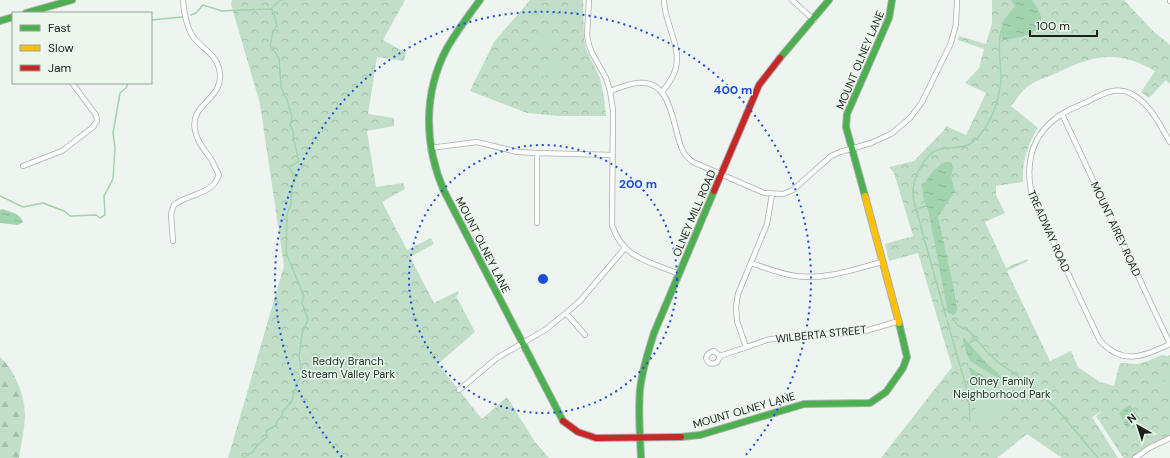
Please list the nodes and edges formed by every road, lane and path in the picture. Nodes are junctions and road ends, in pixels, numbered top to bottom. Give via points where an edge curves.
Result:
1 (72, 0) edge
2 (184, 0) edge
3 (480, 0) edge
4 (589, 0) edge
5 (664, 0) edge
6 (792, 0) edge
7 (829, 0) edge
8 (892, 0) edge
9 (957, 0) edge
10 (30, 12) edge
11 (12, 17) edge
12 (814, 20) junction
13 (0, 22) edge
14 (73, 84) edge
15 (610, 91) junction
16 (662, 92) junction
17 (1062, 114) junction
18 (1170, 142) edge
19 (430, 148) junction
20 (852, 148) junction
21 (537, 153) junction
22 (613, 155) junction
23 (23, 166) dead end
24 (721, 174) junction
25 (772, 194) junction
26 (536, 223) dead end
27 (173, 242) dead end
28 (625, 248) junction
29 (882, 262) junction
30 (751, 263) junction
31 (679, 274) junction
32 (566, 313) junction
33 (899, 322) junction
34 (585, 335) dead end
35 (521, 343) junction
36 (1170, 344) edge
37 (746, 347) junction
38 (720, 356) dead end
39 (459, 390) dead end
40 (640, 438) junction
41 (1170, 438) edge
42 (640, 458) edge
43 (1136, 458) edge

1 - 10 street
2 - 27 street via 184,13 193,37 214,58 219,68 220,81 217,90 198,111 194,123 197,138 212,159 219,175 214,185 174,205 171,214
3 - 19 street, MOUNT OLNEY LANE via 455,34 437,70 429,110
4 - 15 street via 589,45
5 - 16 street via 677,62 672,78
6 - 12 street
7 - 12 street, OLNEY MILL ROAD
8 - 20 street, MOUNT OLNEY LANE via 889,18 847,114 846,127
9 - 20 street via 956,24 951,43 922,102 910,118 890,134
11 - 13 street
12 - 24 street, OLNEY MILL ROAD via 759,85
14 - 23 street via 97,121 62,151
15 - 16 street via 640,82
15 - 22 street via 613,110
16 - 24 street via 669,105 683,152 693,162
17 - 18 street, TREADWAY ROAD via 1106,92 1118,90 1128,93 1147,106
17 - 36 street, MOUNT AIREY ROAD
17 - 36 street, TREADWAY ROAD via 1049,124 1032,150 1029,186 1090,323 1104,345 1126,357 1144,355
19 - 21 street via 477,142 518,152
19 - 35 street, MOUNT OLNEY LANE via 444,191
20 - 25 street via 831,156 793,190 783,194
20 - 29 street, MOUNT OLNEY LANE
21 - 22 street
21 - 26 street
22 - 28 street via 612,225 615,236
24 - 25 street
24 - 31 street, OLNEY MILL ROAD
25 - 30 street via 767,224
28 - 31 street via 633,255
28 - 32 street via 580,301
29 - 30 street via 835,274 811,276 783,273
29 - 33 street, MOUNT OLNEY LANE
30 - 37 street via 738,294 736,307 737,321
31 - 40 street, OLNEY MILL ROAD via 647,355 640,394
32 - 34 street
32 - 35 street via 545,330
33 - 37 street, WILBERTA STREET via 862,332 778,338
33 - 40 street, MOUNT OLNEY LANE via 907,357 904,368 886,392 870,403 804,404 700,435
35 - 39 street via 497,358
35 - 40 street, MOUNT OLNEY LANE via 562,419 575,431 596,438
37 - 38 street, WILBERTA STREET
40 - 42 street, OLNEY MILL ROAD
41 - 43 street via 1149,448

